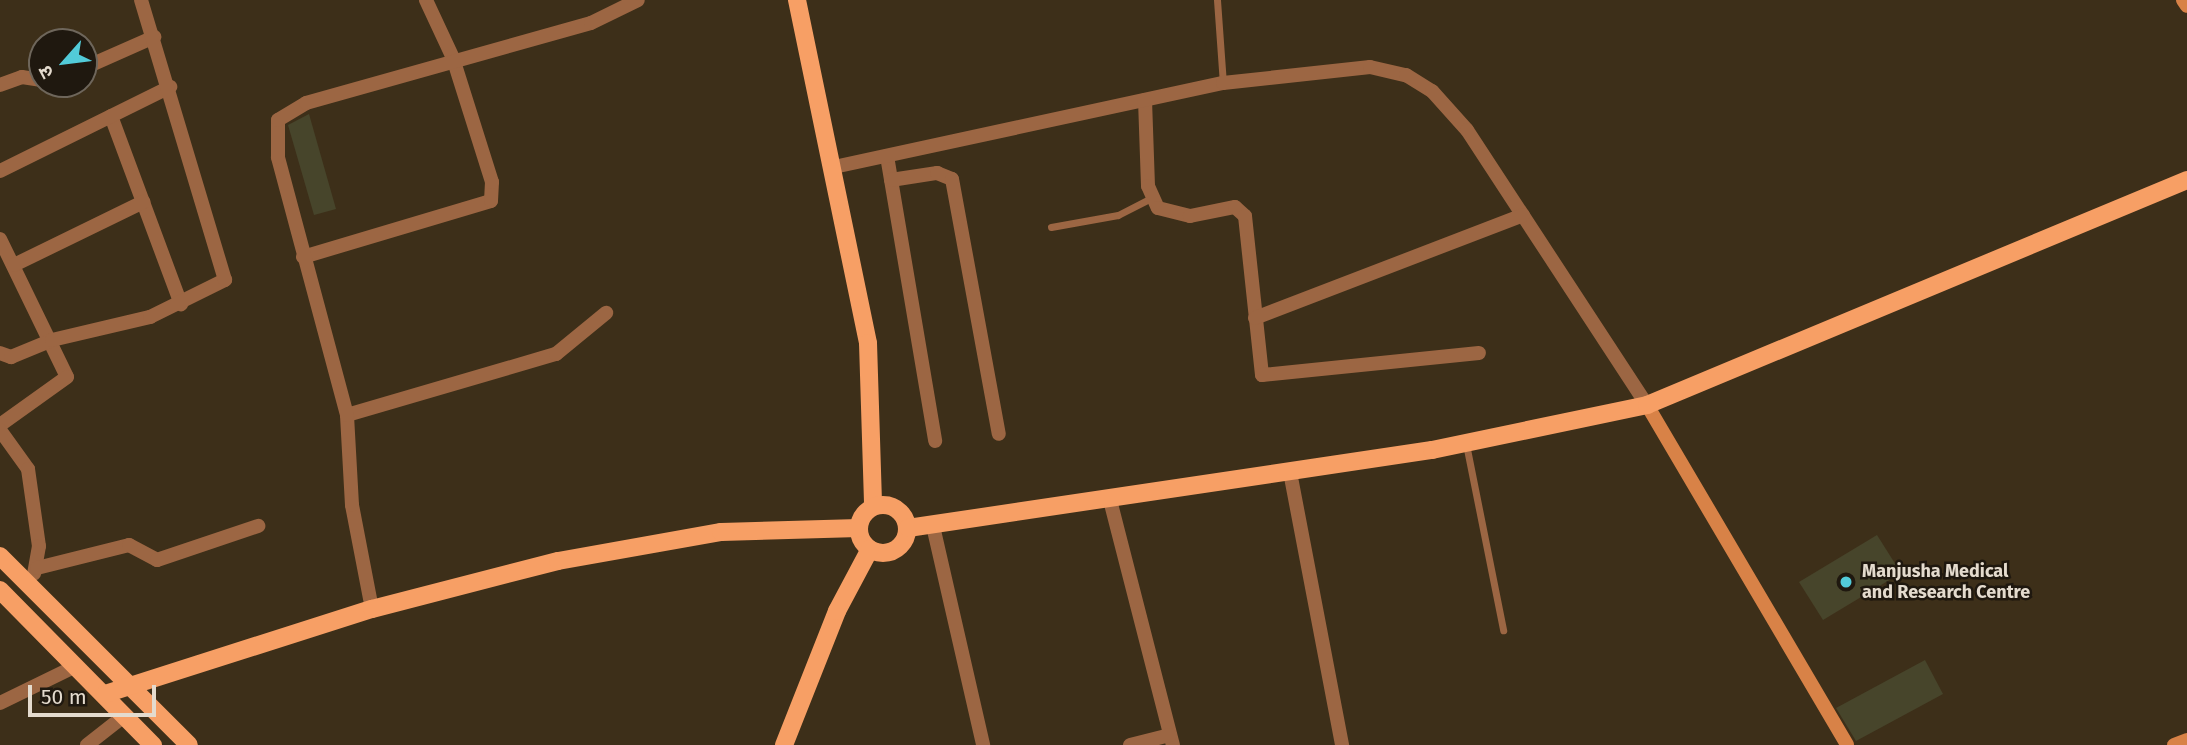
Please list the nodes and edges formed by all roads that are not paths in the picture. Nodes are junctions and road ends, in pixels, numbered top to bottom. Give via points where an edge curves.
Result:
1 (141, 0) edge
2 (426, 0) edge
3 (638, 0) edge
4 (797, 0) edge
5 (1217, 0) edge
6 (2183, 0) edge
7 (2187, 6) edge
8 (154, 37) junction
9 (453, 58) junction
10 (98, 62) edge
11 (28, 78) edge
12 (1223, 83) junction
13 (0, 85) edge
14 (170, 87) junction
15 (1145, 100) junction
16 (111, 116) junction
17 (887, 156) junction
18 (834, 167) junction
19 (0, 171) edge
20 (891, 180) junction
21 (2187, 180) edge
22 (1150, 198) junction
23 (143, 202) junction
24 (1523, 215) junction
25 (1051, 227) dead end
26 (0, 239) edge
27 (303, 257) junction
28 (14, 265) junction
29 (181, 304) junction
30 (606, 313) dead end
31 (1255, 318) junction
32 (52, 340) junction
33 (0, 353) edge
34 (1479, 353) dead end
35 (1647, 405) junction
36 (347, 415) junction
37 (0, 428) edge
38 (999, 434) dead end
39 (935, 441) dead end
40 (1465, 444) junction
41 (1290, 472) junction
42 (1110, 500) junction
43 (873, 506) junction
44 (258, 526) dead end
45 (933, 526) junction
46 (859, 528) junction
47 (908, 528) junction
48 (870, 550) junction
49 (0, 556) edge
50 (31, 574) junction
51 (0, 591) edge
52 (372, 609) junction
53 (1503, 630) dead end
54 (76, 666) junction
55 (130, 686) junction
56 (105, 694) junction
57 (0, 703) edge
58 (124, 716) junction
59 (1172, 740) edge
60 (2187, 740) edge
61 (87, 745) edge
62 (153, 745) edge
63 (189, 745) edge
64 (784, 745) edge
65 (984, 745) edge
66 (1130, 745) edge
67 (1342, 745) edge
68 (1847, 745) edge
69 (2174, 745) edge

1 - 8 street
2 - 9 street
3 - 9 street via 591,23
4 - 18 main road
5 - 12 lane
6 - 7 street
8 - 10 street
8 - 14 street
9 - 27 street via 306,103 278,120 278,157
9 - 27 street via 492,182 491,201
11 - 13 street
12 - 15 street
12 - 24 street via 1370,67 1406,75 1432,91 1467,130
14 - 16 street
14 - 29 street via 226,269 218,286
15 - 17 street
15 - 22 street
16 - 19 street
16 - 23 street
17 - 18 street
17 - 20 street
18 - 43 main road via 868,343
20 - 38 street via 937,173 953,179
20 - 39 street
21 - 35 main road
22 - 25 lane via 1118,215
22 - 31 street via 1179,216 1241,209
23 - 28 street
23 - 29 street
24 - 31 street
24 - 35 street
26 - 28 street
27 - 36 street
28 - 32 street
29 - 32 street
30 - 36 street via 556,354
31 - 34 street via 1257,369 1268,377
32 - 33 street via 11,357
32 - 37 street via 68,377 65,384
35 - 40 main road
35 - 68 street
36 - 52 street via 352,505
37 - 50 street via 28,469
40 - 41 main road
40 - 53 lane
41 - 42 main road
41 - 67 street
42 - 45 main road
42 - 59 street
43 - 46 main road
43 - 47 main road via 896,508
44 - 50 street via 157,560 130,545
45 - 47 main road
45 - 65 street
46 - 48 main road
46 - 52 main road via 773,528 680,538
47 - 48 main road via 899,548
48 - 64 main road via 837,611
49 - 50 main road
50 - 51 street
50 - 55 main road
51 - 54 main road
52 - 55 main road
54 - 56 main road
54 - 57 street
55 - 56 main road
55 - 63 main road
56 - 58 main road
58 - 61 street
58 - 62 main road
59 - 66 street
60 - 69 street

